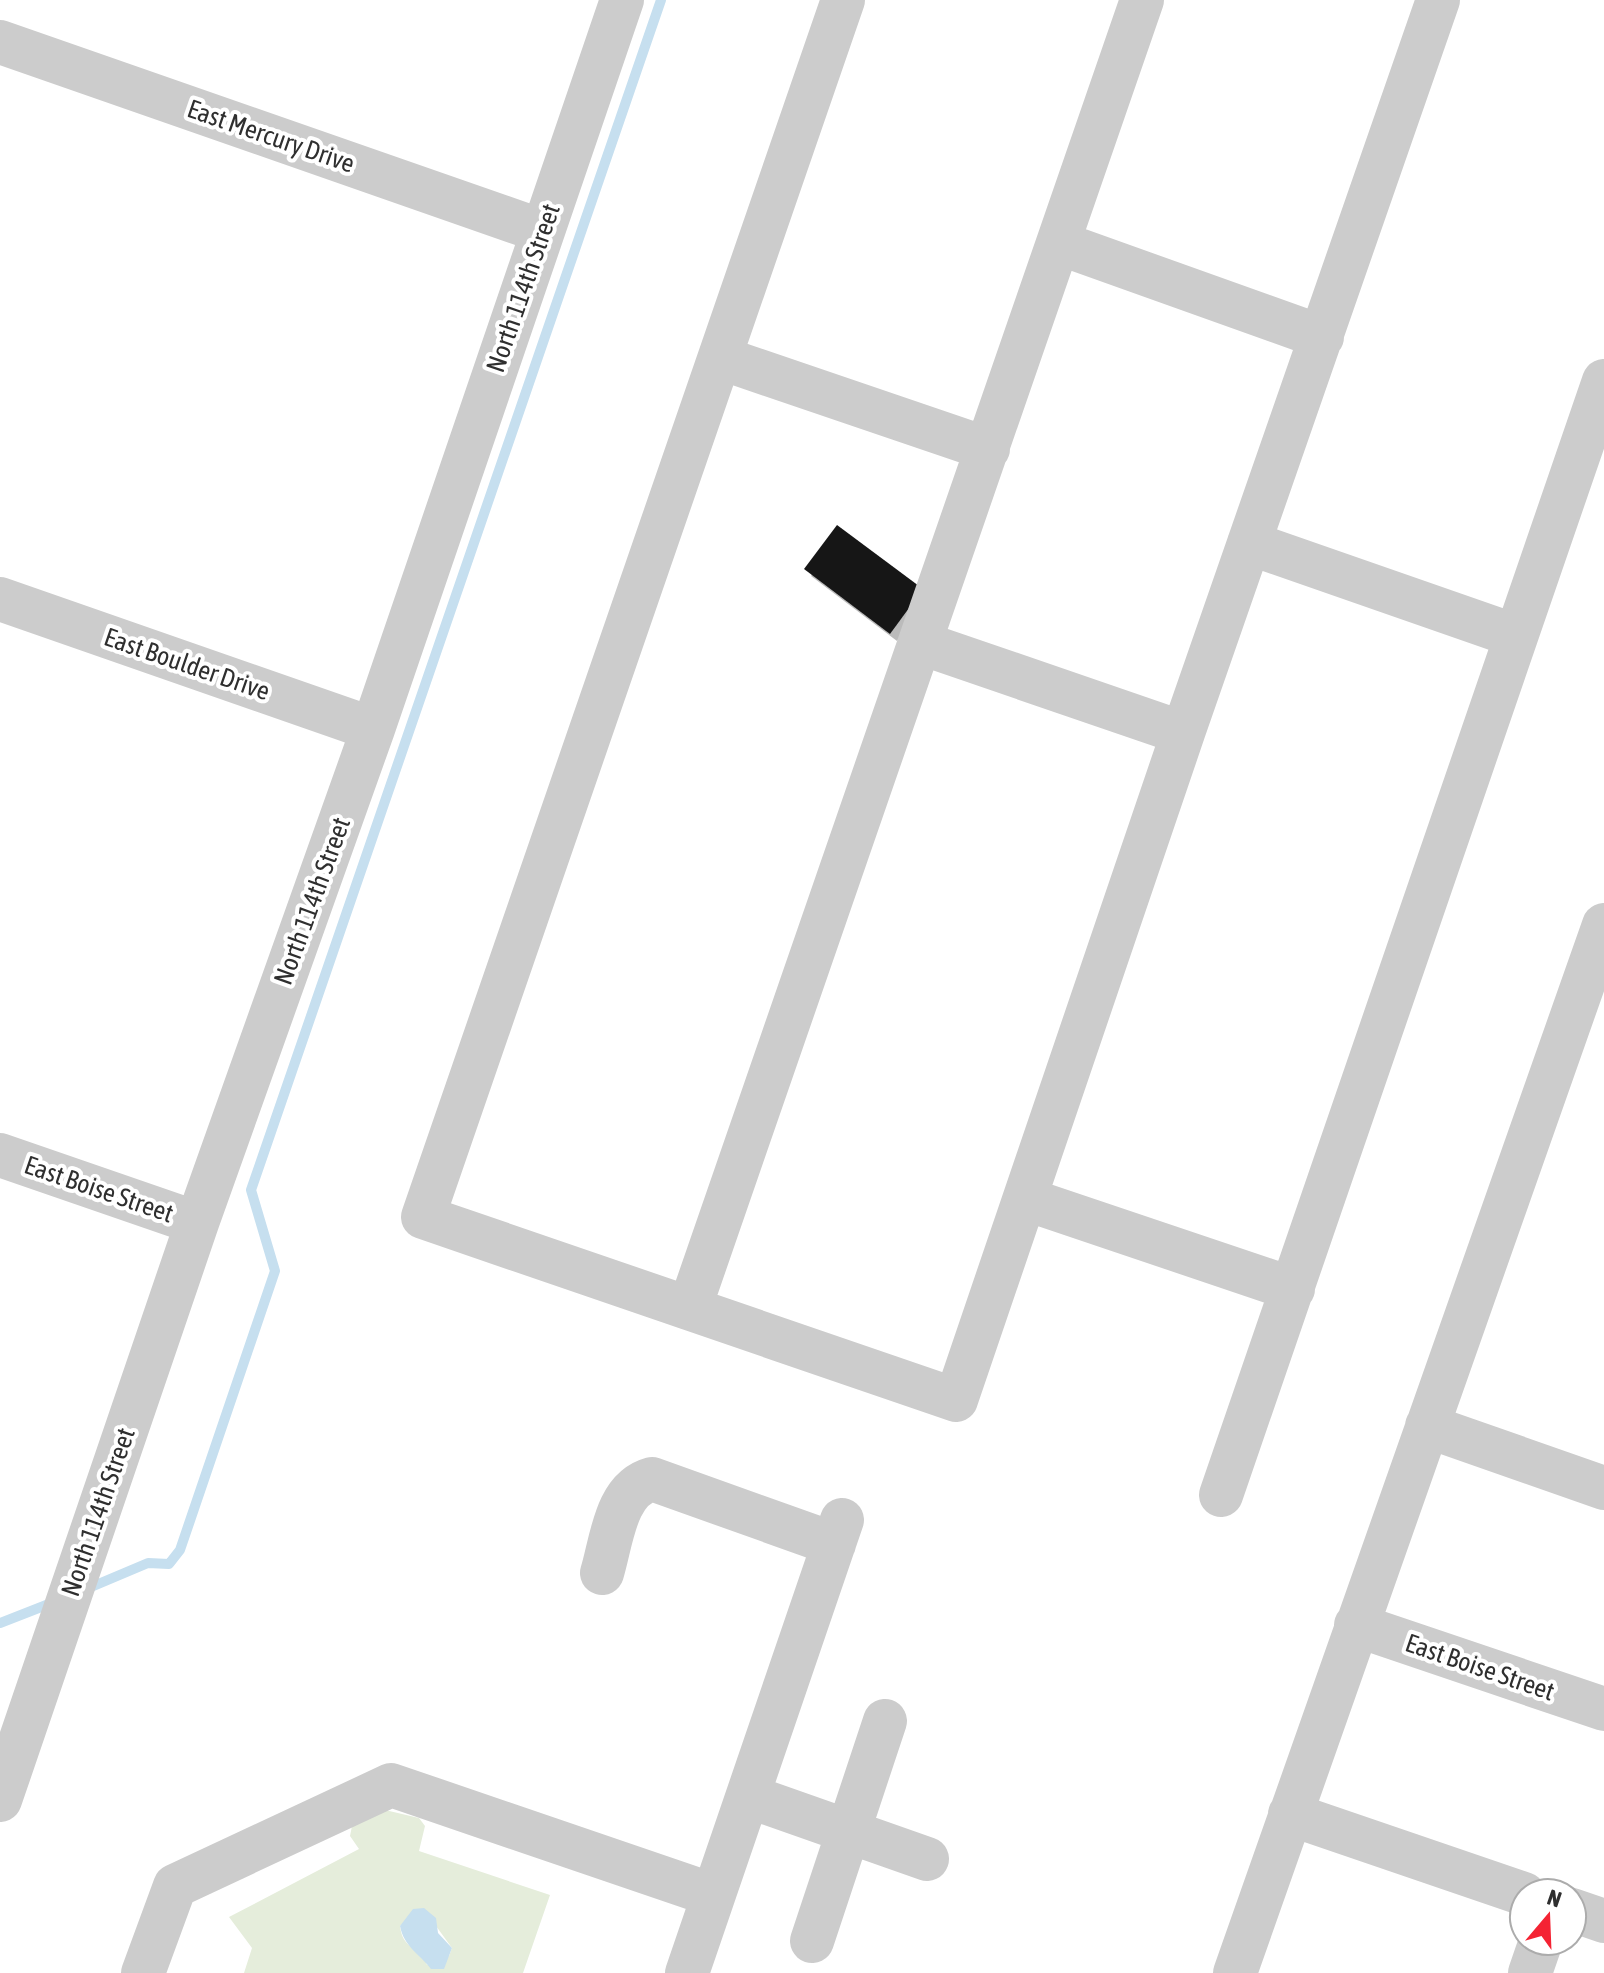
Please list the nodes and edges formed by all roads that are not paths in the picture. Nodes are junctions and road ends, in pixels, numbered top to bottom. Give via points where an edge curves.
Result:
1 (622, 0) edge
2 (843, 0) edge
3 (1142, 0) edge
4 (1438, 0) edge
5 (0, 42) edge
6 (542, 231) junction
7 (1059, 243) junction
8 (1322, 337) junction
9 (721, 358) junction
10 (1604, 381) edge
11 (988, 449) junction
12 (1249, 543) junction
13 (0, 599) edge
14 (1516, 636) junction
15 (921, 643) junction
16 (373, 729) junction
17 (1183, 733) junction
18 (1604, 925) edge
19 (0, 1155) edge
20 (1026, 1199) junction
21 (197, 1223) junction
22 (1293, 1289) junction
23 (690, 1307) junction
24 (1427, 1426) junction
25 (1604, 1488) edge
26 (1221, 1495) dead end
27 (602, 1573) dead end
28 (1356, 1625) junction
29 (1604, 1709) edge
30 (885, 1721) dead end
31 (748, 1796) junction
32 (0, 1800) edge
33 (1290, 1814) junction
34 (848, 1831) junction
35 (927, 1859) dead end
36 (1508, 1889) edge
37 (713, 1895) junction
38 (812, 1941) dead end
39 (143, 1973) edge
40 (687, 1973) edge
41 (1235, 1973) edge

1 - 6 street, North 114th Street
2 - 9 street
3 - 7 street
4 - 8 street
5 - 6 street, East Mercury Drive
6 - 16 street, North 114th Street
7 - 8 street
7 - 11 street
8 - 12 street
9 - 11 street
9 - 23 street via 423,1217
10 - 14 street
11 - 15 street
12 - 14 street
12 - 17 street
13 - 16 street, East Boulder Drive
14 - 22 street
15 - 17 street
15 - 23 street
16 - 21 street, North 114th Street
17 - 20 street
18 - 24 street
19 - 21 street, East Boise Street
20 - 22 street
20 - 23 street via 956,1400
21 - 32 street, North 114th Street
22 - 26 street
24 - 25 street
24 - 28 street
27 - 31 street via 625,1495 652,1479 838,1532
28 - 29 street, East Boise Street
28 - 33 street
30 - 34 street
31 - 34 street
31 - 37 street
33 - 36 street
33 - 41 street
34 - 35 street
34 - 38 street
37 - 39 street via 391,1785 175,1886
37 - 40 street

